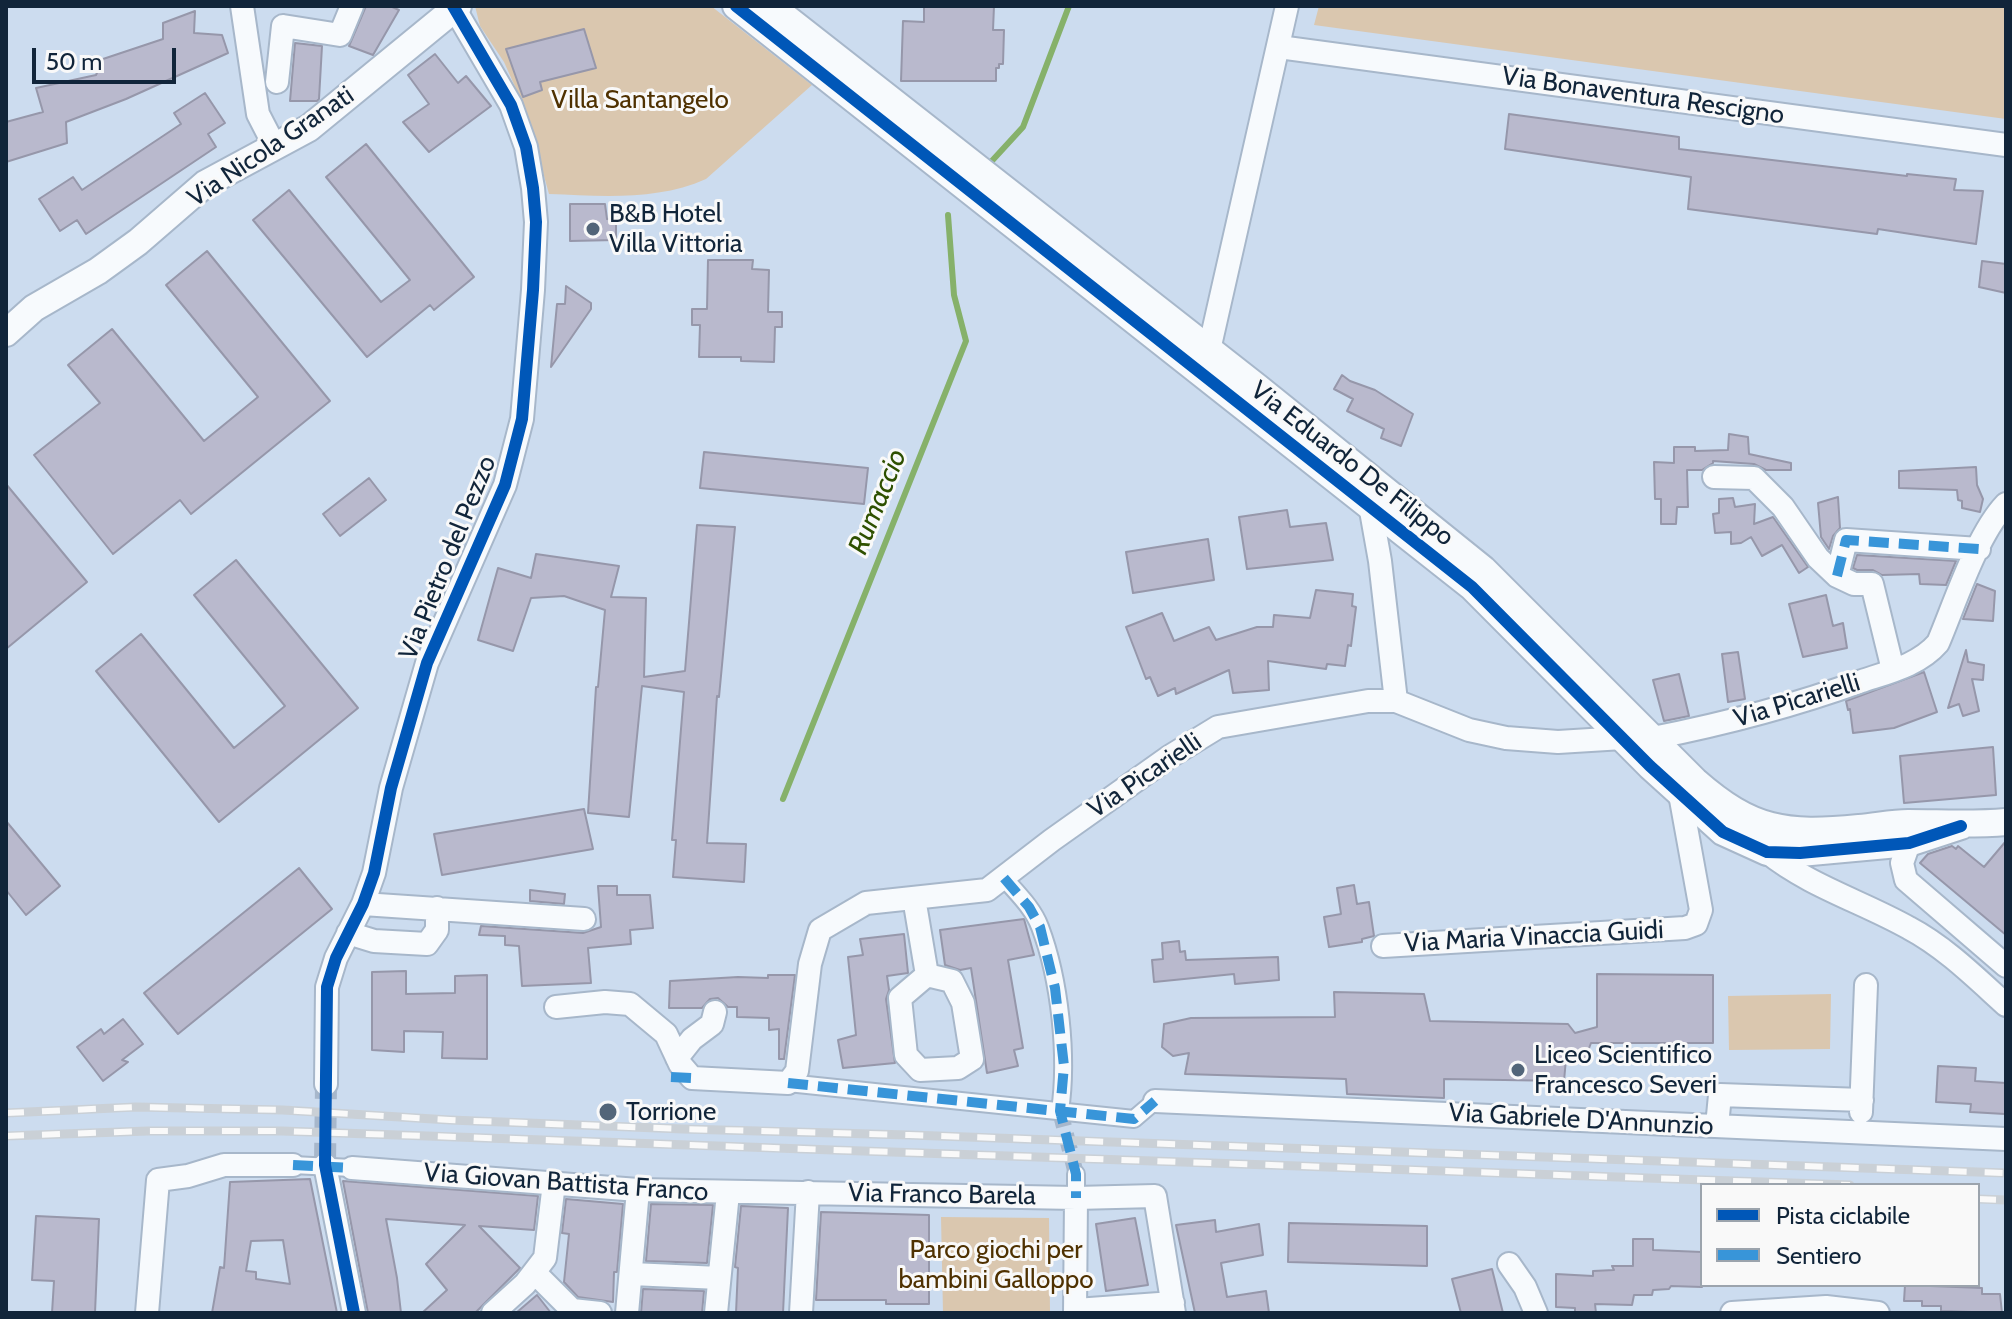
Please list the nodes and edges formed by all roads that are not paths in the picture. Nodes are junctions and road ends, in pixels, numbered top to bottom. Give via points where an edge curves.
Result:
1 (242, 6) edge
2 (352, 6) edge
3 (736, 6) edge
4 (771, 6) edge
5 (1287, 6) edge
6 (449, 7) edge
7 (1279, 47) junction
8 (277, 82) dead end
9 (2006, 145) edge
10 (275, 147) junction
11 (6, 333) edge
12 (1209, 350) junction
13 (1714, 477) dead end
14 (2006, 504) edge
15 (1370, 505) junction
16 (1979, 549) junction
17 (1837, 576) junction
18 (1893, 670) junction
19 (1396, 701) junction
20 (1623, 738) junction
21 (1653, 738) junction
22 (1680, 794) junction
23 (2006, 822) edge
24 (1961, 826) junction
25 (1909, 843) junction
26 (1767, 852) junction
27 (1004, 878) junction
28 (914, 898) junction
29 (363, 904) junction
30 (437, 908) junction
31 (584, 919) dead end
32 (348, 933) junction
33 (1383, 946) dead end
34 (2006, 966) edge
35 (927, 975) dead end
36 (1866, 985) dead end
37 (2006, 1005) edge
38 (556, 1007) dead end
39 (715, 1012) dead end
40 (680, 1071) junction
41 (788, 1083) junction
42 (326, 1084) tunnel mouth
43 (1862, 1100) junction
44 (1155, 1101) joint
45 (1060, 1111) junction
46 (1717, 1126) junction
47 (1860, 1132) junction
48 (2006, 1139) edge
49 (293, 1165) joint
50 (325, 1165) junction
51 (352, 1168) joint
52 (1076, 1174) tunnel mouth
53 (554, 1183) junction
54 (638, 1190) junction
55 (808, 1192) junction
56 (728, 1193) junction
57 (1076, 1198) junction
58 (1509, 1264) dead end
59 (535, 1273) junction
60 (632, 1274) junction
61 (719, 1278) junction
62 (1173, 1308) edge
63 (571, 1311) edge
64 (1076, 1312) edge
65 (1742, 1312) edge
66 (147, 1313) edge
67 (354, 1313) edge
68 (493, 1313) edge
69 (600, 1313) edge
70 (627, 1313) edge
71 (716, 1313) edge
72 (801, 1313) edge
73 (1536, 1313) edge
74 (1732, 1313) edge
75 (1878, 1313) edge

1 - 10 street via 258,114
2 - 8 street via 340,35 283,26
3 - 15 street, Via Eduardo De Filippo
4 - 12 street, Via Eduardo De Filippo
5 - 7 street
6 - 10 street, Via Nicola Granati via 339,105
6 - 29 street, Via Pietro del Pezzo via 511,105 526,147 536,222 522,419 505,485 427,663
7 - 9 street, Via Bonaventura Rescigno
7 - 12 street
10 - 11 street, Via Nicola Granati via 205,184 138,242 34,308
12 - 21 street, Via Eduardo De Filippo via 1483,569
13 - 17 street via 1754,478
14 - 16 street, Via Picarielli
15 - 19 street
15 - 20 street, Via Eduardo De Filippo via 1472,587
16 - 17 street via 1846,540
16 - 18 street, Via Picarielli via 1938,643 1927,655
17 - 18 street, Via Picarielli via 1854,584 1872,584
18 - 21 street, Via Picarielli via 1767,713
19 - 20 street, Via Picarielli via 1469,730 1506,738
19 - 27 street, Via Picarielli via 1368,701 1218,727
20 - 22 street, Via Eduardo De Filippo
21 - 24 street, Via Eduardo De Filippo via 1725,806 1777,829
22 - 26 street, Via Eduardo De Filippo via 1723,832
22 - 33 street, Via Maria Vinaccia Guidi via 1701,910 1696,924
23 - 24 street
24 - 25 street, Via Eduardo De Filippo
25 - 26 street, Via Eduardo De Filippo
25 - 34 street via 1902,863 1906,880
26 - 37 street via 1914,930
27 - 28 street, Via Picarielli via 987,890
27 - 45 street via 1040,927 1055,988 1064,1066
28 - 35 street
28 - 41 street, Via Picarielli via 866,903 820,930 810,964 797,1071
29 - 30 street
29 - 32 street, Via Pietro del Pezzo
30 - 31 street
30 - 32 street via 437,930 427,944 374,941
32 - 42 street, Via Pietro del Pezzo via 327,987
36 - 43 street
38 - 40 street via 630,1004 666,1034
39 - 40 street via 712,1024 692,1039
40 - 41 street
41 - 45 street
43 - 46 street via 1720,1095
43 - 47 street
44 - 45 street via 1134,1119
44 - 46 street, Via Gabriele D'Annunzio
46 - 47 street, Via Gabriele D'Annunzio
47 - 48 street, Via Gabriele D'Annunzio
49 - 50 street, Via Giovan Battista Franco
49 - 66 street via 224,1165 158,1180
50 - 51 street, Via Giovan Battista Franco
50 - 67 street
51 - 53 street, Via Giovan Battista Franco
52 - 57 street
53 - 54 street, Via Giovan Battista Franco
53 - 59 street via 547,1252
54 - 56 street, Via Giovan Battista Franco
54 - 60 street
55 - 56 street, Via Giovan Battista Franco
55 - 57 street, Via Franco Barela
55 - 72 street
56 - 61 street
57 - 62 street, Via Franco Barela via 1155,1196
57 - 64 street
58 - 73 street
59 - 63 street
59 - 68 street
60 - 61 street
60 - 70 street
61 - 71 street
62 - 64 street
63 - 69 street
65 - 74 street
65 - 75 street via 1826,1307

